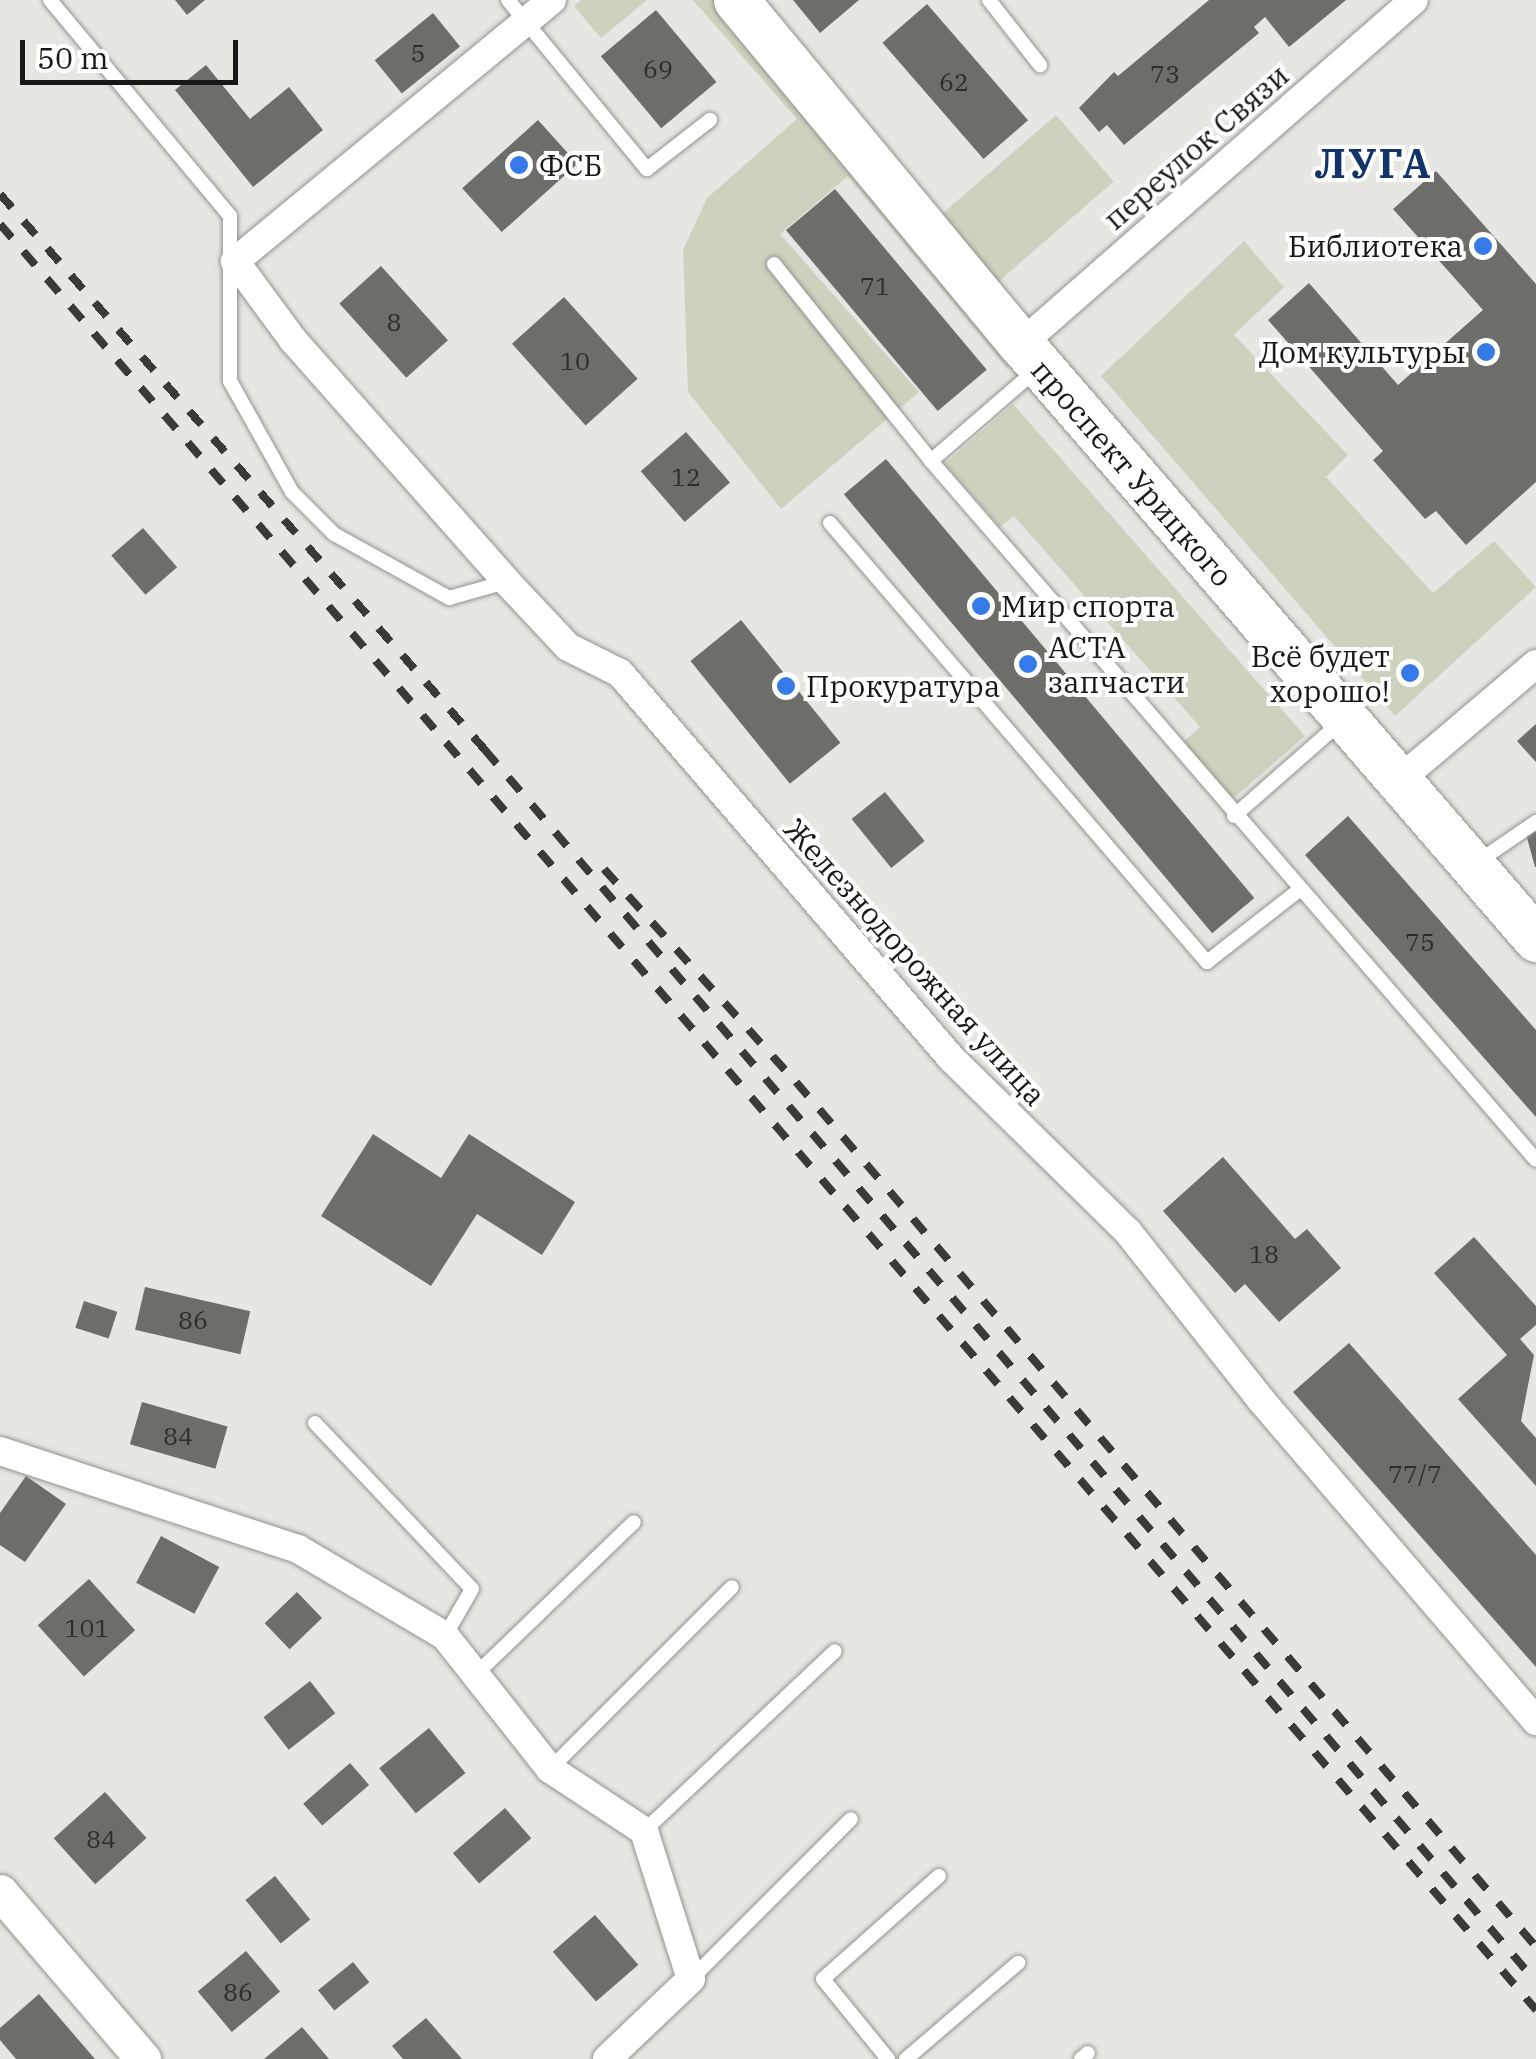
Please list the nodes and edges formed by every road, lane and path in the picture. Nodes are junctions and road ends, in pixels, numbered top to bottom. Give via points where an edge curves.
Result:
1 (50, 0) edge
2 (552, 0) edge
3 (736, 0) edge
4 (990, 0) edge
5 (1414, 0) edge
6 (516, 10) edge
7 (1040, 65) dead end
8 (710, 120) dead end
9 (235, 261) junction
10 (774, 264) dead end
11 (1030, 355) junction
12 (931, 462) junction
13 (830, 523) dead end
14 (508, 582) junction
15 (1536, 664) edge
16 (1345, 719) junction
17 (1398, 781) junction
18 (1234, 816) junction
19 (1536, 822) edge
20 (1472, 865) junction
21 (1298, 891) junction
22 (1536, 939) edge
23 (1536, 1160) edge
24 (315, 1423) dead end
25 (0, 1451) edge
26 (634, 1522) dead end
27 (732, 1587) dead end
28 (445, 1636) junction
29 (834, 1651) dead end
30 (472, 1677) junction
31 (1536, 1721) edge
32 (550, 1768) junction
33 (852, 1819) dead end
34 (644, 1831) junction
35 (939, 1876) dead end
36 (0, 1892) edge
37 (1018, 1964) dead end
38 (691, 1979) junction
39 (143, 2059) edge
40 (607, 2059) edge
41 (888, 2059) edge
42 (906, 2059) edge

1 - 9 lane via 230,216
2 - 6 street
3 - 11 main road, проспект Урицкого
4 - 7 lane
5 - 11 street, переулок Связи
6 - 8 lane via 647,170
6 - 9 street
9 - 14 street, Железнодорожная улица via 293,340
9 - 14 lane via 230,381 292,492 334,534 448,598
10 - 12 lane
11 - 12 lane
11 - 16 main road, проспект Урицкого
12 - 18 lane
13 - 21 lane via 1208,962
14 - 31 street, Железнодорожная улица via 568,647 620,673 951,1058 1128,1232 1261,1400
15 - 17 street
16 - 17 main road, проспект Урицкого
16 - 18 lane
17 - 20 main road, проспект Урицкого
18 - 21 lane
19 - 20 lane
20 - 22 main road, проспект Урицкого
21 - 23 lane
24 - 28 lane via 472,1589
25 - 28 street via 298,1550
26 - 30 lane
27 - 32 lane
28 - 30 street
29 - 34 lane
30 - 32 street
32 - 34 street
33 - 38 lane
34 - 38 street
35 - 41 lane via 823,1979
36 - 39 street
37 - 42 lane
38 - 40 street

